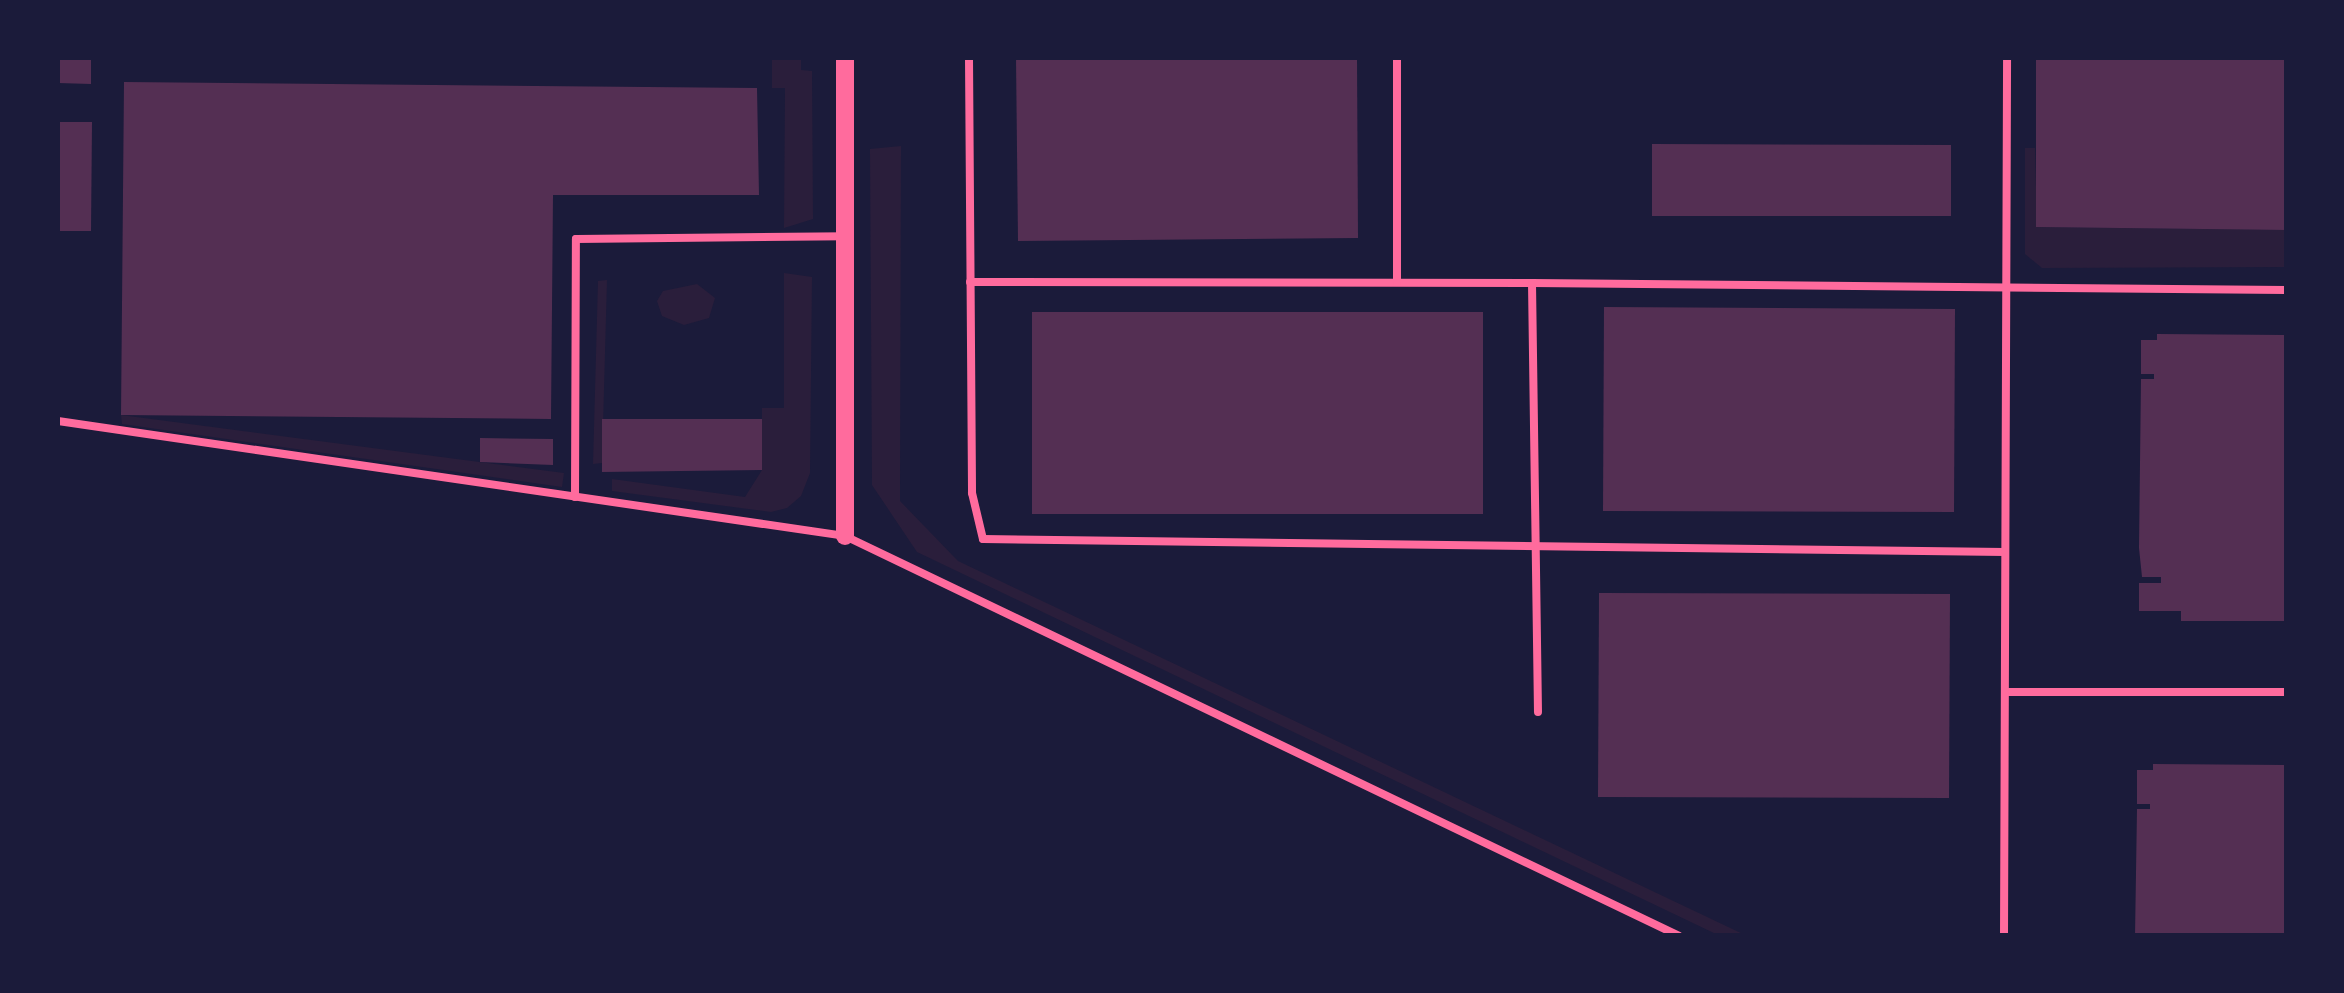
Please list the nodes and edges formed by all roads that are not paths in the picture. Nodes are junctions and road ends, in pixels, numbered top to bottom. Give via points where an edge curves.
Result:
1 (845, 58) edge
2 (969, 58) edge
3 (1397, 58) edge
4 (2007, 58) edge
5 (845, 236) junction
6 (970, 282) junction
7 (1397, 282) junction
8 (1532, 283) junction
9 (2004, 286) junction
10 (2286, 290) edge
11 (58, 421) edge
12 (576, 497) junction
13 (845, 536) junction
14 (1536, 546) junction
15 (2005, 552) junction
16 (2005, 692) junction
17 (2286, 692) edge
18 (1538, 712) dead end
19 (1679, 936) edge
20 (2004, 936) edge

1 - 5 street
2 - 6 lane
3 - 7 lane
4 - 9 lane
5 - 12 lane via 576,239
5 - 13 street
6 - 7 lane
6 - 14 lane via 972,494 983,540
7 - 8 lane
8 - 9 lane
8 - 14 lane
9 - 10 lane
9 - 15 lane
11 - 12 lane
12 - 13 lane
13 - 19 lane
14 - 15 lane
14 - 18 lane
15 - 16 lane
16 - 17 lane
16 - 20 lane

